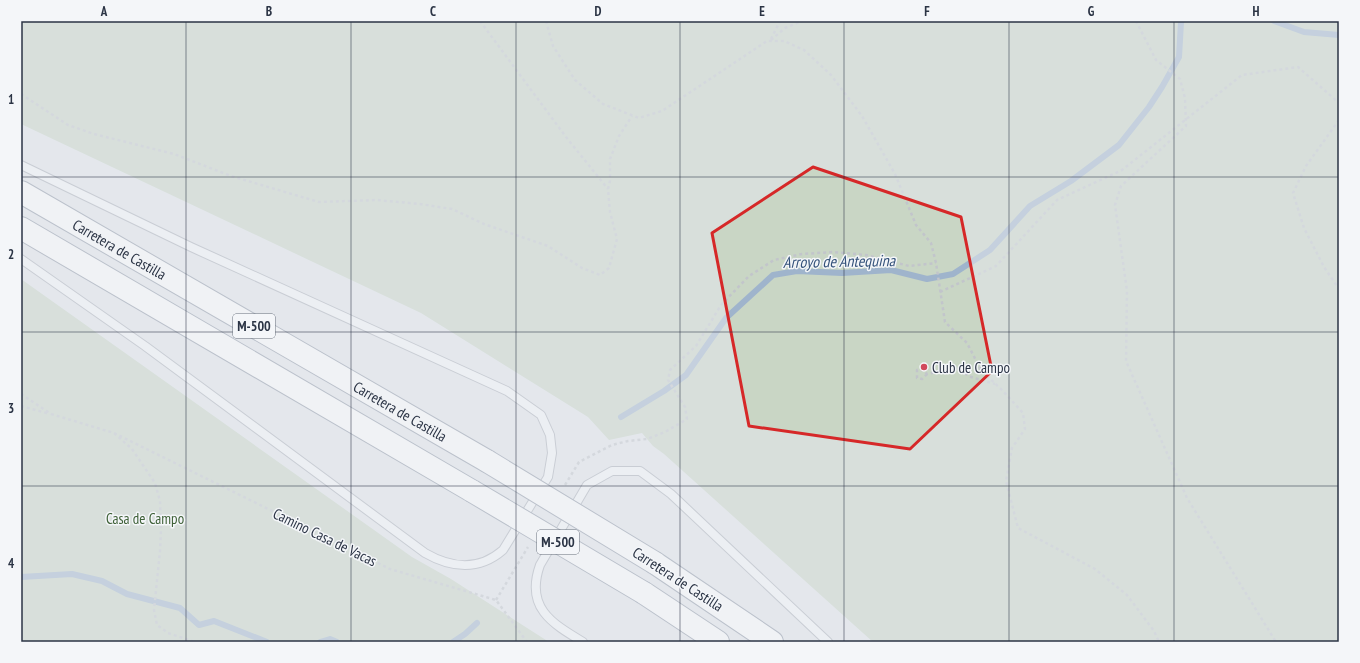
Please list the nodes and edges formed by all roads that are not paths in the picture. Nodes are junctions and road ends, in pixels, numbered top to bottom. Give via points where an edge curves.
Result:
1 (21, 165) edge
2 (21, 192) edge
3 (21, 228) edge
4 (21, 259) edge
5 (583, 642) edge
6 (718, 642) edge
7 (772, 642) edge
8 (828, 642) edge

1 - 4 lane, M-500 via 191,248 507,391 541,415 550,435 552,453 548,477 503,550 495,557 471,565 446,563 436,559 145,346
2 - 7 highway, Carretera de Castilla / M-500, bridge via 487,461 655,563
3 - 6 highway, Carretera de Castilla / M-500, bridge via 644,593
5 - 8 lane, M-500 via 559,627 546,615 538,601 535,589 536,576 587,485 612,471 640,471 671,494

